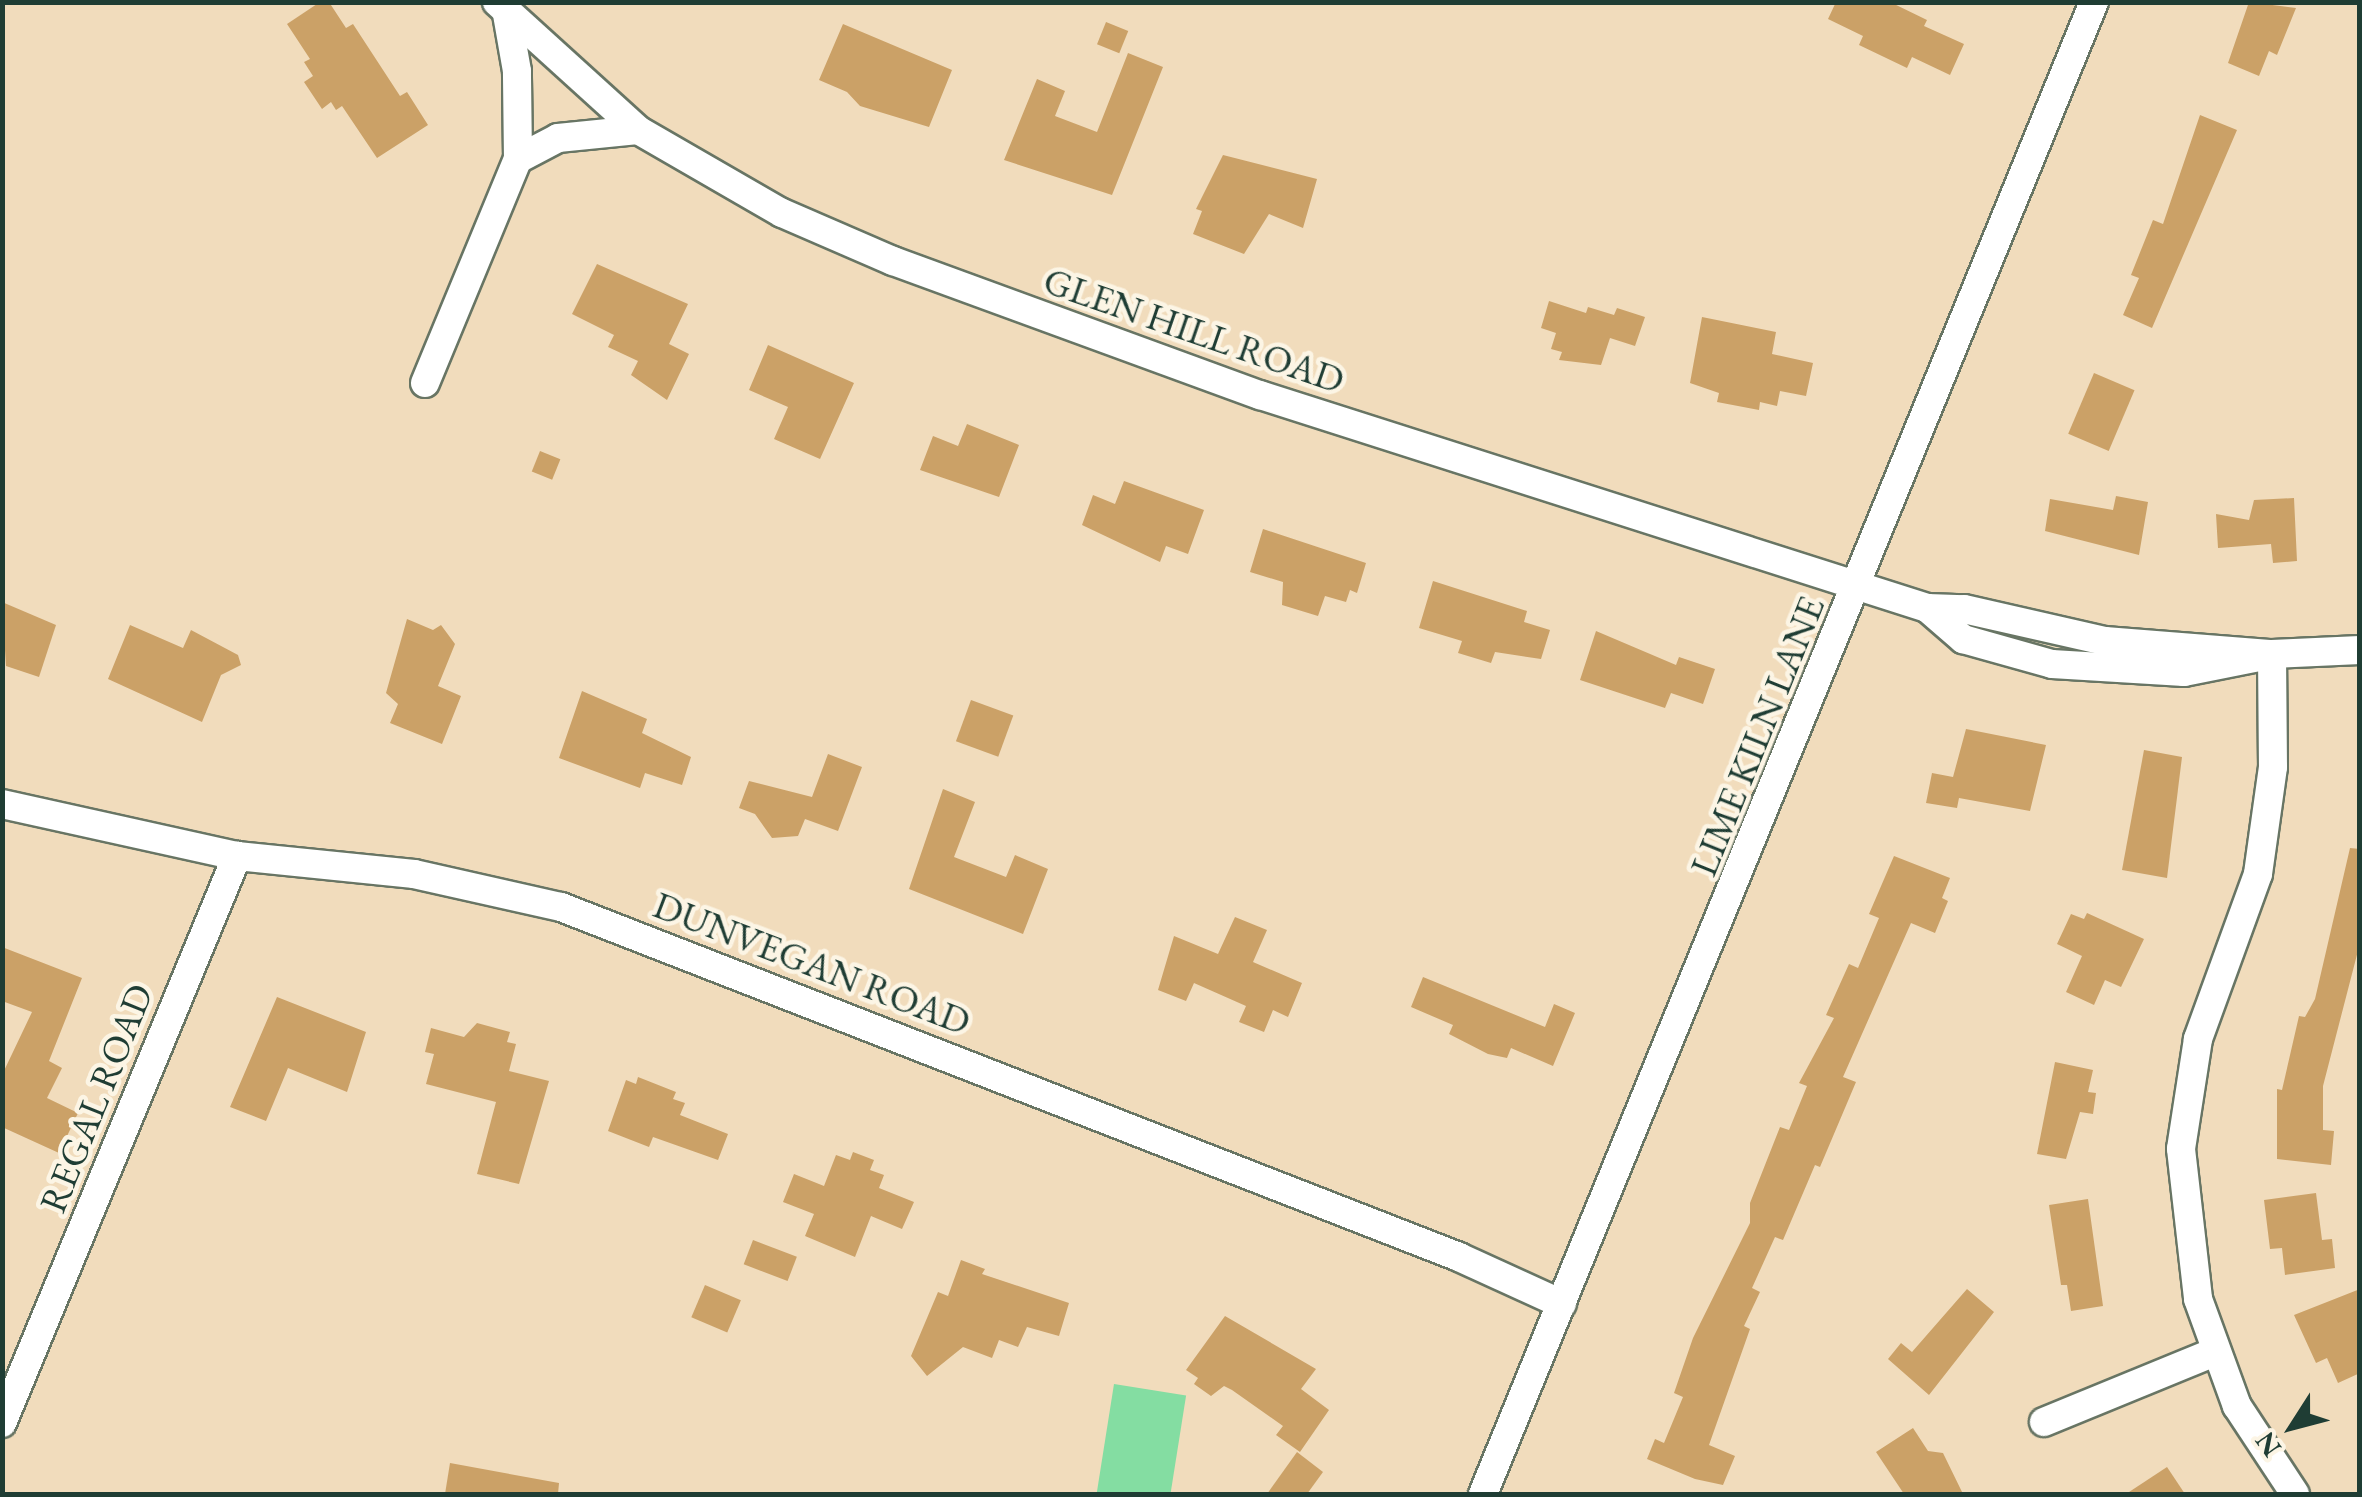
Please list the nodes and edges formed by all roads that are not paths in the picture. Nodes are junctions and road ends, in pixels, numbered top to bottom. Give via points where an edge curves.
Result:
1 (2094, 2) edge
2 (502, 8) edge
3 (638, 130) junction
4 (518, 159) junction
5 (426, 383) dead end
6 (1860, 585) junction
7 (1927, 608) junction
8 (2023, 626) junction
9 (2146, 643) junction
10 (2360, 650) edge
11 (2272, 654) junction
12 (2017, 655) junction
13 (2146, 672) junction
14 (2, 804) edge
15 (237, 856) junction
16 (1562, 1304) junction
17 (2216, 1352) junction
18 (2044, 1422) dead end
19 (2, 1423) edge
20 (1483, 1494) edge
21 (2295, 1494) edge

1 - 6 street, LIME KILN LANE
2 - 3 street, GLEN HILL ROAD
2 - 4 street via 517,71
3 - 4 street via 558,138
3 - 6 street, GLEN HILL ROAD via 782,213 1075,330
4 - 5 street
6 - 7 street, GLEN HILL ROAD
6 - 16 street, LIME KILN LANE
7 - 8 street, GLEN HILL ROAD via 1964,609
7 - 12 street, GLEN HILL ROAD via 1964,639
8 - 9 street, GLEN HILL ROAD
8 - 12 street
9 - 11 street, GLEN HILL ROAD
9 - 13 street
10 - 11 street, GLEN HILL ROAD
11 - 13 street, GLEN HILL ROAD via 2229,668
11 - 17 street via 2273,767 2258,874 2198,1039 2181,1149 2184,1222
12 - 13 street, GLEN HILL ROAD
14 - 15 street, DUNVEGAN ROAD
15 - 16 street, DUNVEGAN ROAD via 468,882 560,907 1460,1257
15 - 19 street, REGAL ROAD
16 - 20 street, LIME KILN LANE
17 - 18 street
17 - 21 street via 2238,1406

